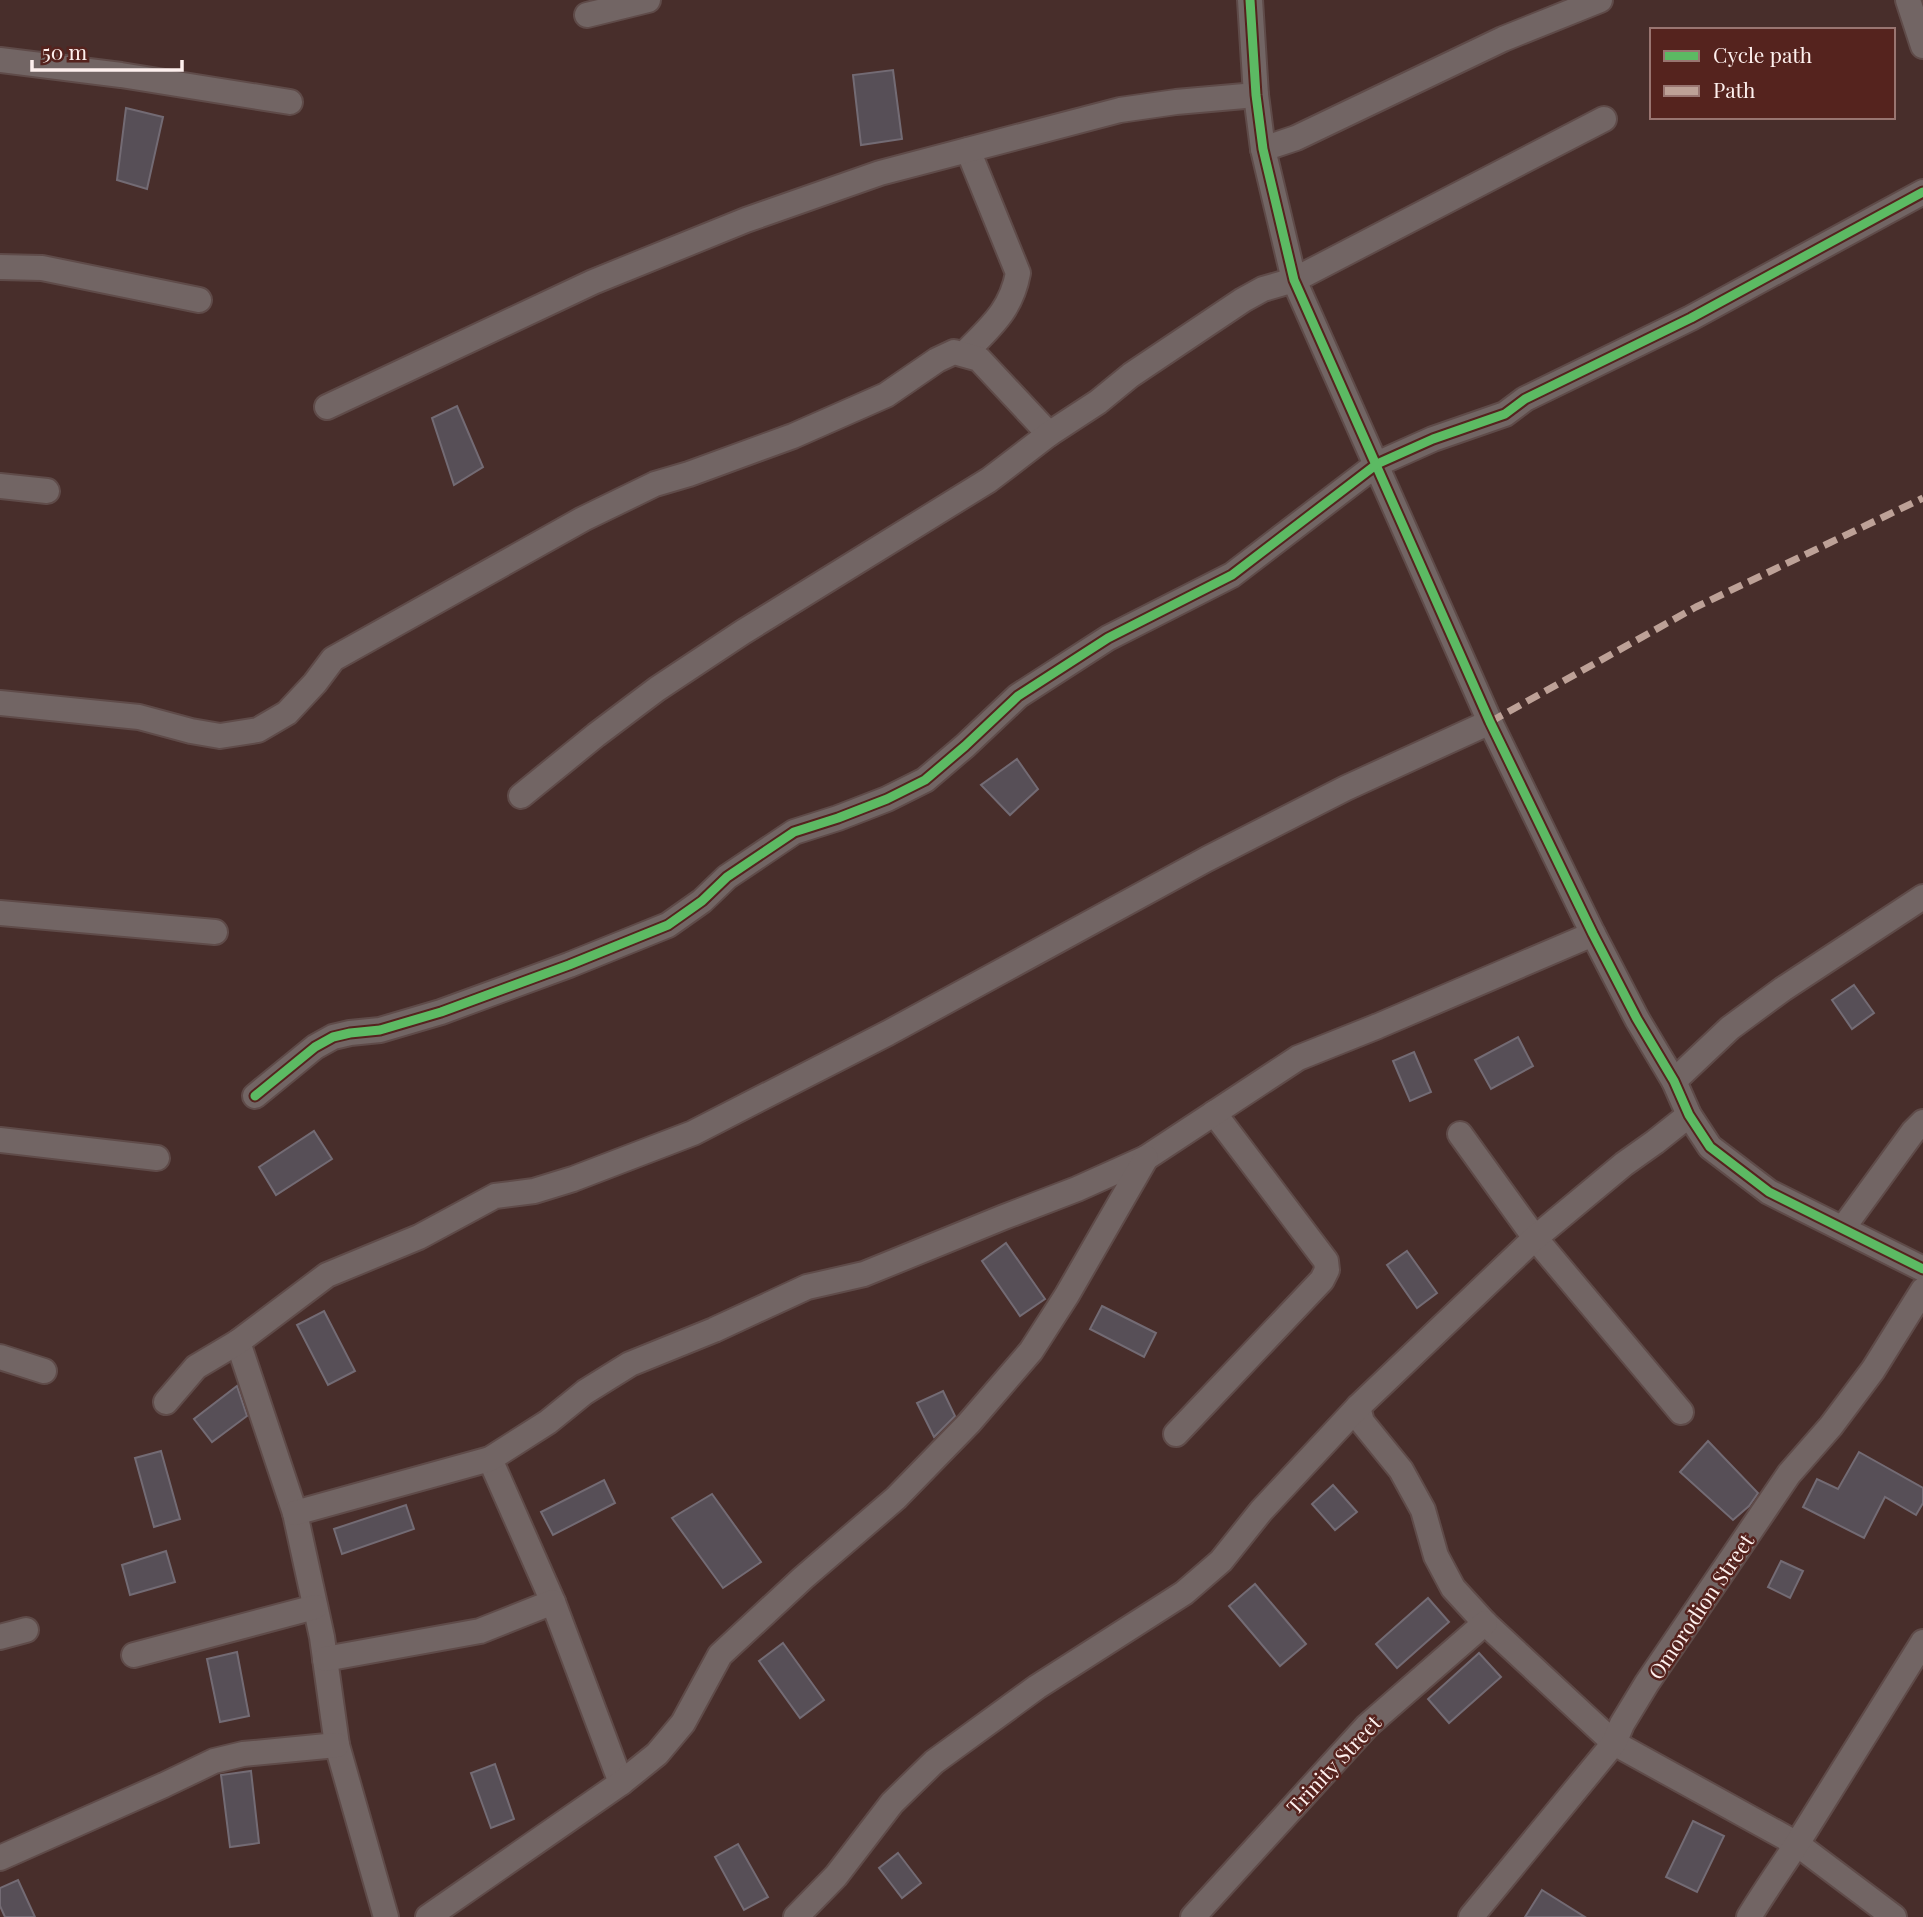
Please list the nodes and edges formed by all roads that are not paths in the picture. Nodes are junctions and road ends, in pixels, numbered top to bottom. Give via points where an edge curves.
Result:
1 (648, 0) edge
2 (1250, 0) edge
3 (1600, 0) edge
4 (1908, 0) edge
5 (587, 15) dead end
6 (1923, 46) edge
7 (0, 60) edge
8 (1256, 95) junction
9 (290, 102) dead end
10 (1604, 119) dead end
11 (1263, 149) junction
12 (968, 150) junction
13 (1923, 192) edge
14 (0, 267) edge
15 (1294, 280) junction
16 (199, 300) dead end
17 (964, 354) junction
18 (327, 407) dead end
19 (1049, 434) junction
20 (1377, 464) junction
21 (0, 486) edge
22 (47, 491) dead end
23 (0, 703) edge
24 (1490, 722) junction
25 (522, 796) dead end
26 (1923, 897) edge
27 (0, 913) edge
28 (215, 932) dead end
29 (1593, 934) junction
30 (1674, 1081) junction
31 (255, 1096) dead end
32 (1214, 1113) junction
33 (1689, 1115) junction
34 (1923, 1122) edge
35 (1460, 1134) dead end
36 (0, 1139) edge
37 (157, 1158) dead end
38 (1146, 1158) junction
39 (1843, 1228) junction
40 (1535, 1238) junction
41 (1923, 1269) edge
42 (1923, 1290) edge
43 (238, 1342) junction
44 (0, 1357) edge
45 (44, 1371) dead end
46 (166, 1402) dead end
47 (1358, 1407) junction
48 (1681, 1412) dead end
49 (1176, 1434) dead end
50 (490, 1459) junction
51 (295, 1513) junction
52 (553, 1602) junction
53 (315, 1607) junction
54 (1485, 1623) junction
55 (26, 1630) dead end
56 (0, 1637) edge
57 (1923, 1642) edge
58 (134, 1655) dead end
59 (325, 1659) junction
60 (1614, 1743) junction
61 (337, 1745) junction
62 (621, 1783) junction
63 (1797, 1844) junction
64 (0, 1858) edge
65 (386, 1917) edge
66 (428, 1917) edge
67 (796, 1917) edge
68 (1193, 1917) edge
69 (1471, 1917) edge
70 (1749, 1917) edge
71 (1894, 1917) edge

1 - 5 street
2 - 8 street
3 - 11 street via 1503,39 1296,138
4 - 6 street
7 - 9 street
8 - 11 street
8 - 12 street via 1120,110
10 - 15 street
11 - 15 street
12 - 17 street via 1018,273 1004,311
12 - 18 street via 880,173 720,230 593,282
13 - 20 street via 1691,318 1525,399 1505,414
14 - 16 street via 42,268
15 - 19 street via 1243,300
15 - 20 street
17 - 19 street via 979,359
17 - 23 street via 954,352 937,360 886,395 793,436 654,484 583,519 332,659 287,712 258,730 220,736 139,718
19 - 25 street via 989,480 657,689
20 - 24 street
20 - 31 street via 1232,575 1108,638 1018,696 925,780 887,799 794,832 727,877 668,925 442,1012 380,1030 333,1037
21 - 22 street
24 - 29 street
24 - 43 street via 1207,859 693,1133 560,1183 495,1196 419,1237 327,1275
26 - 30 street via 1730,1028
27 - 28 street
29 - 30 street
29 - 32 street via 1298,1058
30 - 33 street
32 - 38 street
32 - 49 street via 1326,1261 1326,1269 1322,1280
33 - 39 street via 1710,1147 1769,1192
33 - 40 street
34 - 39 street
35 - 40 street
36 - 37 street
38 - 50 street via 864,1274 807,1287 630,1364
38 - 62 street via 1031,1351 897,1498 720,1655 683,1723 657,1754
39 - 41 street
40 - 47 street
40 - 48 street
42 - 60 street, Omorodion Street via 1873,1370 1788,1474 1647,1683
43 - 46 street via 197,1367
43 - 51 street
44 - 45 street
47 - 54 street via 1362,1422 1401,1470 1423,1510 1436,1556 1453,1588
47 - 67 street via 1221,1561 1184,1594 1037,1687 934,1762 892,1803 836,1876
50 - 51 street
50 - 52 street
51 - 53 street
52 - 59 street via 480,1630
52 - 62 street
53 - 58 street
53 - 59 street
54 - 60 street
54 - 68 street, Trinity Street via 1367,1726
55 - 56 street
57 - 63 street
59 - 61 street
60 - 63 street
60 - 69 street, Omorodion Street
61 - 64 street via 214,1761
61 - 65 street
62 - 66 street
63 - 70 street
63 - 71 street

